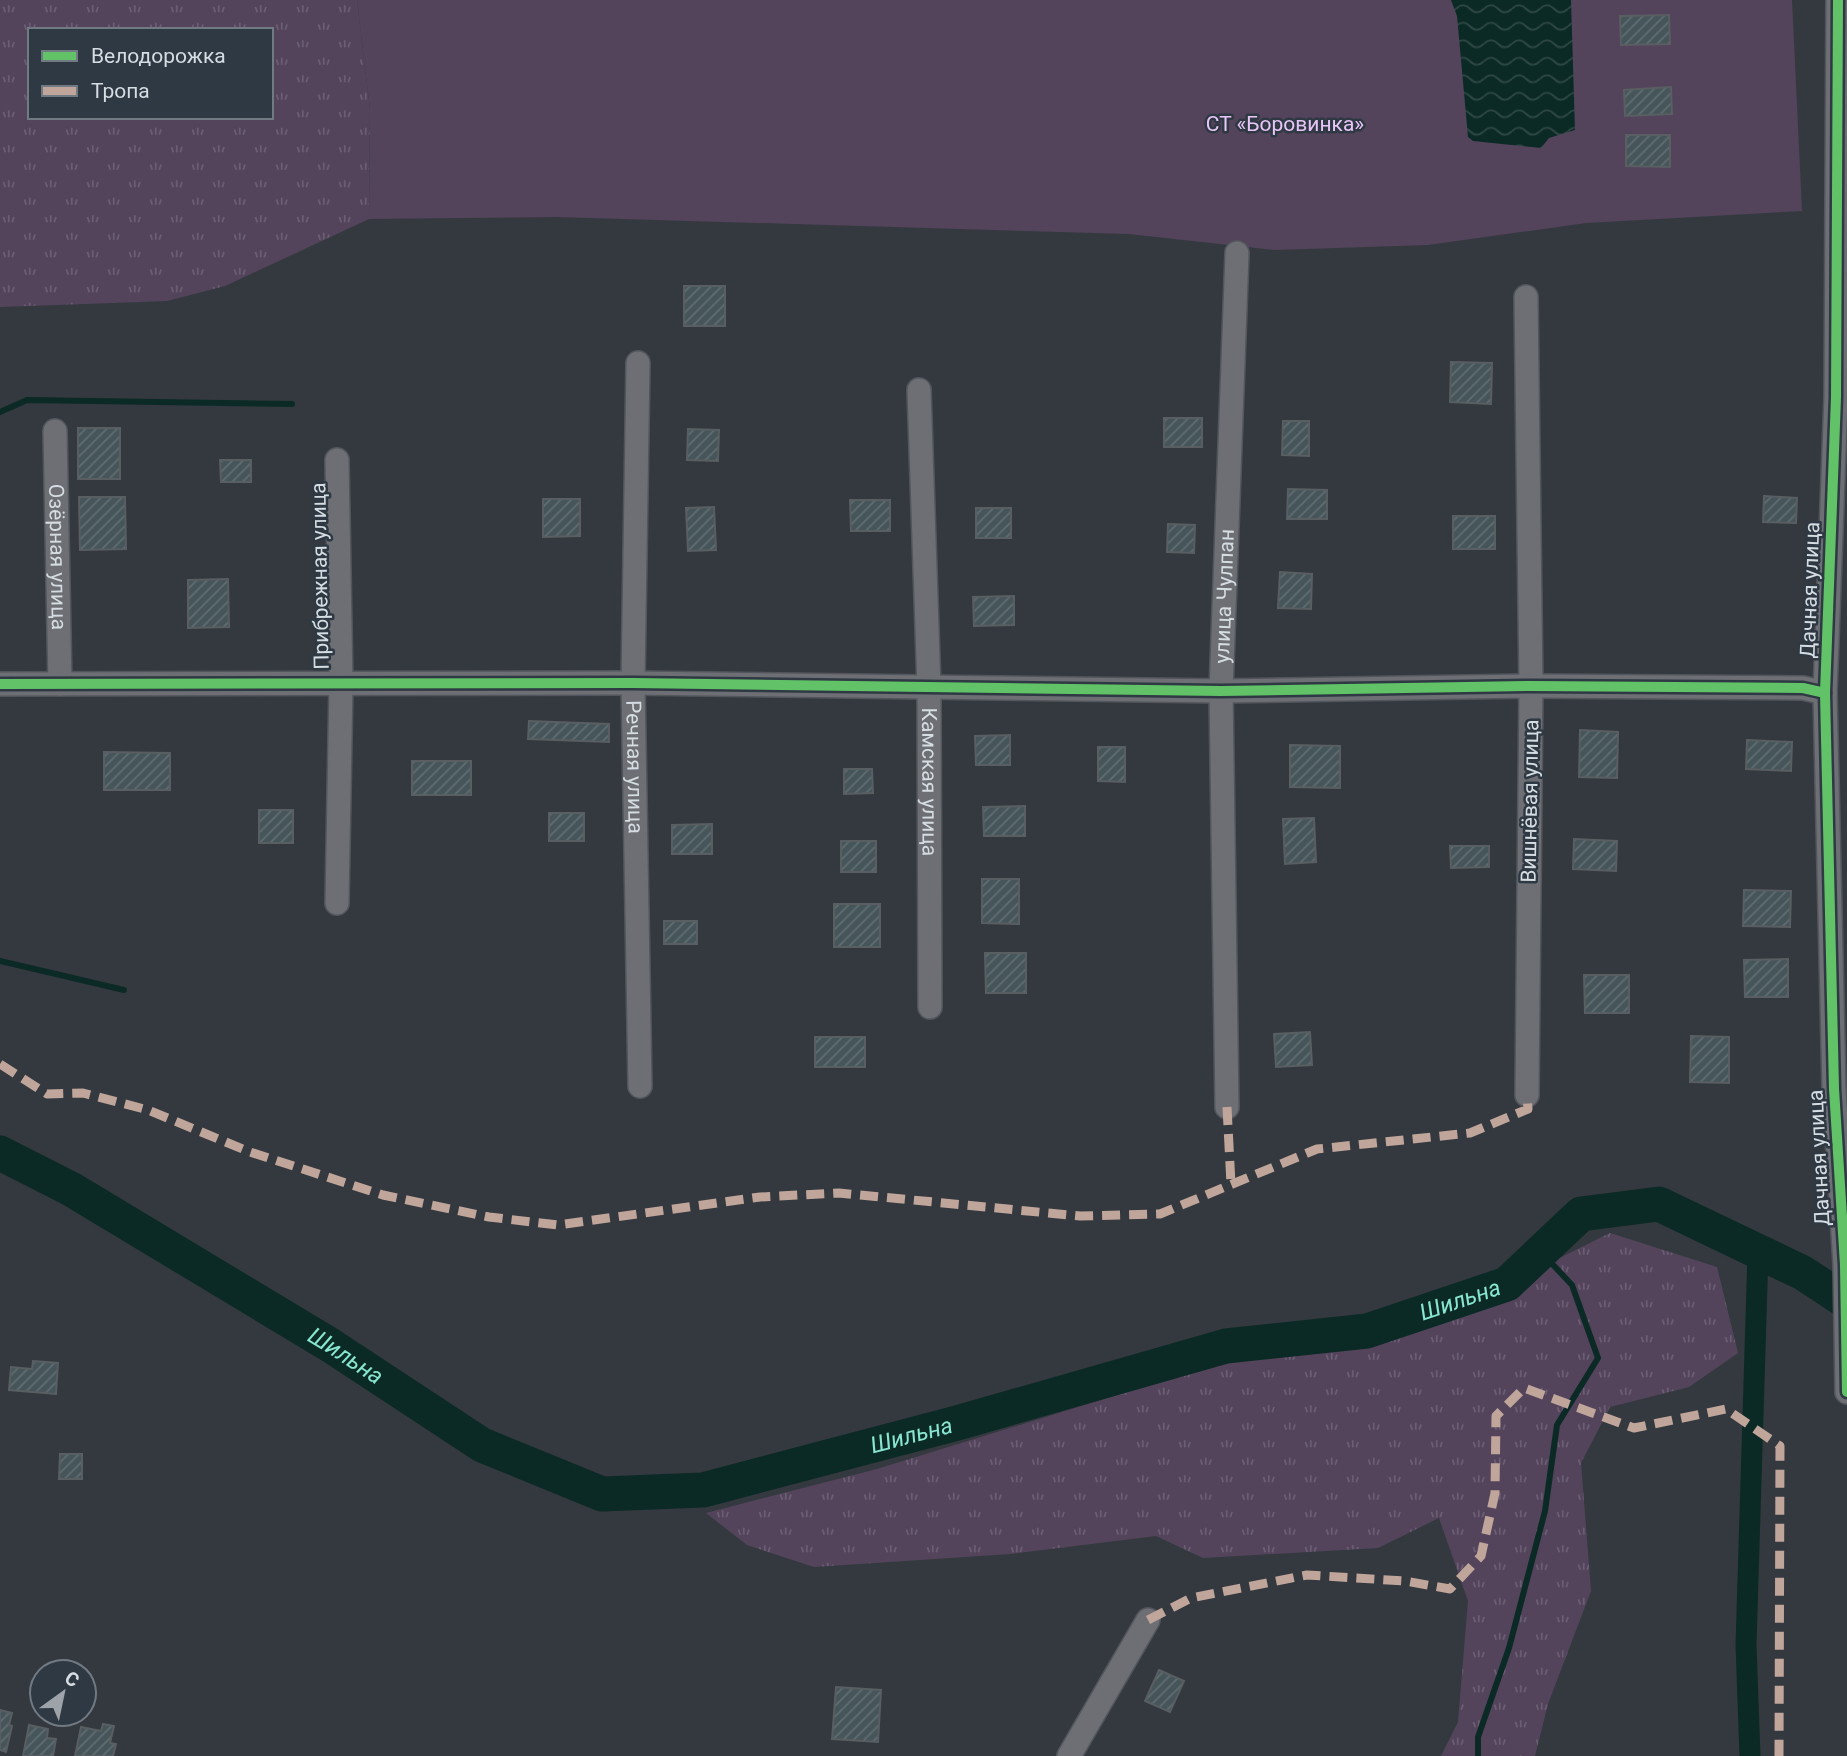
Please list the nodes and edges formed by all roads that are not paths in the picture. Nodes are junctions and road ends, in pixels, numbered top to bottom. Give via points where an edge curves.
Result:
1 (1838, 0) edge
2 (1237, 253) dead end
3 (1526, 298) dead end
4 (638, 363) dead end
5 (919, 390) dead end
6 (55, 431) dead end
7 (337, 460) dead end
8 (341, 683) junction
9 (633, 683) junction
10 (0, 684) edge
11 (60, 684) junction
12 (1531, 686) junction
13 (929, 688) junction
14 (1221, 691) junction
15 (1825, 693) junction
16 (337, 903) dead end
17 (930, 1007) dead end
18 (640, 1086) dead end
19 (1527, 1095) dead end
20 (1227, 1107) dead end
21 (1847, 1378) edge
22 (1847, 1392) edge
23 (1148, 1620) dead end
24 (1069, 1756) edge

1 - 15 street, Дачная улица via 1836,397
2 - 14 street, улица Чулпан
3 - 12 street, Вишнёвая улица
4 - 9 street, Речная улица
5 - 13 street, Камская улица
6 - 11 street, Озёрная улица
7 - 8 street, Прибрежная улица
8 - 9 street
8 - 11 street
8 - 16 street, Прибрежная улица
9 - 13 street
9 - 18 street, Речная улица
10 - 11 street
12 - 14 street
12 - 15 street via 1803,688
12 - 19 street, Вишнёвая улица
13 - 14 street
13 - 17 street, Камская улица
14 - 20 street, улица Чулпан
15 - 21 street, Дачная улица via 1834,1089
21 - 22 street, Дачная улица
23 - 24 street

